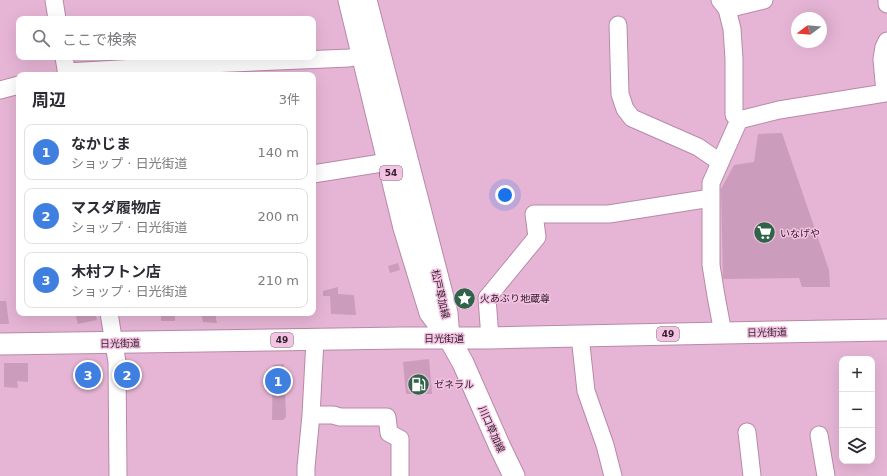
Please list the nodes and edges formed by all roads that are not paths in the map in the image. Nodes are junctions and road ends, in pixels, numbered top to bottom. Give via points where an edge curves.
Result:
1 (54, 0) edge
2 (349, 0) edge
3 (366, 0) edge
4 (764, 0) edge
5 (887, 0) edge
6 (887, 4) edge
7 (723, 5) edge
8 (57, 16) edge
9 (618, 25) dead end
10 (887, 41) edge
11 (363, 55) junction
12 (316, 59) edge
13 (305, 60) edge
14 (63, 70) edge
15 (16, 86) edge
16 (0, 90) edge
17 (739, 120) junction
18 (388, 162) junction
19 (720, 162) junction
20 (316, 174) edge
21 (711, 198) junction
22 (110, 316) edge
23 (887, 330) edge
24 (724, 333) junction
25 (580, 336) junction
26 (449, 338) junction
27 (490, 338) junction
28 (315, 340) junction
29 (114, 342) junction
30 (0, 344) edge
31 (311, 415) junction
32 (746, 432) dead end
33 (819, 435) dead end
34 (118, 476) edge
35 (306, 476) edge
36 (400, 476) edge
37 (514, 476) edge
38 (614, 476) edge
39 (752, 476) edge
40 (826, 476) edge

1 - 8 street
2 - 11 main road, 松戸草加線 / 54
3 - 26 main road, 松戸草加線 / 54 via 447,314
4 - 7 street
5 - 6 street
7 - 17 street via 732,29 734,115
9 - 19 street via 620,94 624,110 632,118 698,147
10 - 17 street via 882,59 884,93 779,110
11 - 12 street
11 - 18 main road, 松戸草加線 / 54
13 - 14 street
15 - 16 street
17 - 19 street
18 - 20 street
18 - 26 main road, 松戸草加線 / 54 via 404,228 430,313
19 - 21 street via 711,183
21 - 24 street via 711,265
21 - 27 street via 609,214 534,214 537,237 487,298
22 - 29 street
23 - 24 main road, 日光街道 / 49
24 - 25 main road, 日光街道 / 49
25 - 27 main road, 日光街道 / 49
25 - 38 street via 586,391
26 - 27 main road, 日光街道 / 49
26 - 28 main road, 日光街道 / 49
26 - 37 main road, 川口草加線 via 463,363
28 - 29 main road, 日光街道 / 49
28 - 31 street
29 - 30 main road, 日光街道 / 49
29 - 34 street via 117,362
31 - 35 street
31 - 36 street via 334,415 340,418 387,417 390,433 400,438
32 - 39 street
33 - 40 street

